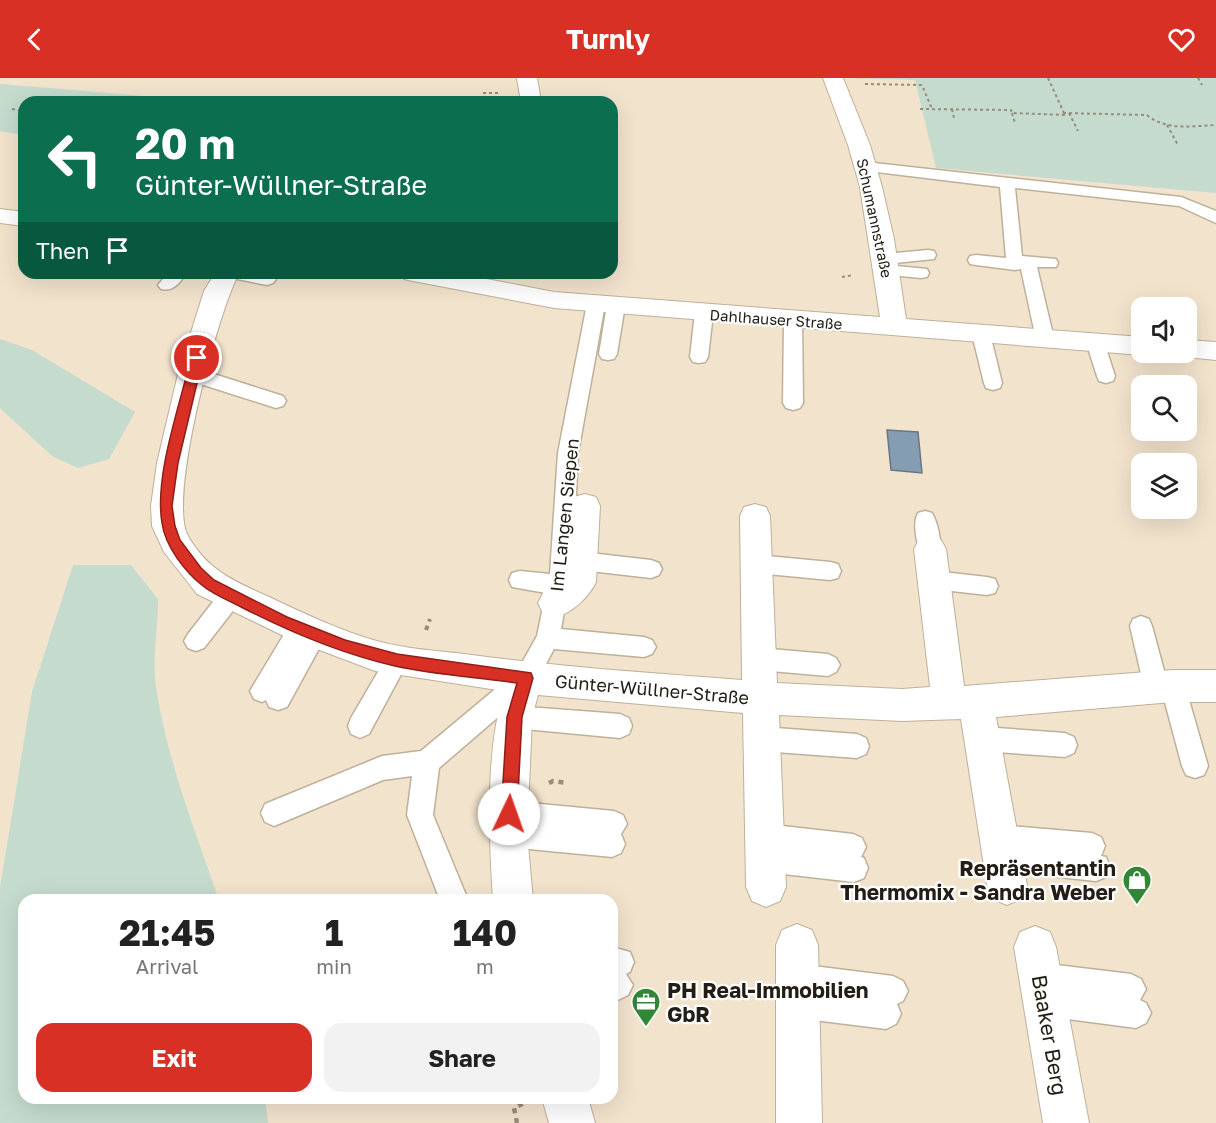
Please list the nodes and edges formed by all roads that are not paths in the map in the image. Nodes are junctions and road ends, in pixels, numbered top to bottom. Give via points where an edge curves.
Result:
1 (527, 78) edge
2 (834, 80) edge
3 (530, 96) edge
4 (865, 167) junction
5 (1008, 187) junction
6 (978, 189) dead end
7 (0, 216) edge
8 (18, 218) edge
9 (1216, 218) edge
10 (980, 253) dead end
11 (928, 255) dead end
12 (1050, 263) dead end
13 (886, 265) junction
14 (921, 273) dead end
15 (224, 279) edge
16 (444, 279) edge
17 (545, 279) edge
18 (537, 297) junction
19 (606, 305) junction
20 (704, 313) junction
21 (793, 320) junction
22 (894, 328) junction
23 (981, 334) junction
24 (1045, 339) junction
25 (1087, 342) junction
26 (1131, 345) edge
27 (1197, 350) edge
28 (1216, 351) edge
29 (608, 354) dead end
30 (699, 357) dead end
31 (1097, 374) dead end
32 (192, 375) junction
33 (993, 383) dead end
34 (276, 401) dead end
35 (793, 403) dead end
36 (585, 503) dead end
37 (755, 513) dead end
38 (930, 554) joint
39 (581, 561) junction
40 (651, 569) dead end
41 (757, 571) junction
42 (827, 578) dead end
43 (986, 579) dead end
44 (520, 580) dead end
45 (557, 594) junction
46 (231, 596) junction
47 (1141, 626) dead end
48 (308, 631) junction
49 (548, 638) junction
50 (196, 641) dead end
51 (644, 647) dead end
52 (759, 659) junction
53 (397, 660) junction
54 (828, 665) dead end
55 (525, 678) junction
56 (1216, 686) edge
57 (1164, 687) junction
58 (270, 695) dead end
59 (761, 698) junction
60 (963, 702) junction
61 (514, 717) junction
62 (360, 726) dead end
63 (620, 726) dead end
64 (762, 739) junction
65 (983, 739) junction
66 (1065, 745) dead end
67 (857, 746) dead end
68 (428, 762) junction
69 (1195, 766) dead end
70 (274, 813) dead end
71 (508, 824) junction
72 (613, 834) dead end
73 (1094, 856) dead end
74 (854, 857) dead end
75 (1003, 860) joint
76 (766, 861) joint
77 (452, 894) edge
78 (513, 894) edge
79 (1040, 975) joint
80 (797, 976) joint
81 (1134, 1001) dead end
82 (889, 1003) dead end
83 (567, 1104) edge
84 (572, 1123) edge
85 (799, 1123) edge
86 (1066, 1123) edge

1 - 3 street
2 - 4 street, Schumannstraße
4 - 5 lane
4 - 13 street, Schumannstraße
5 - 6 lane
5 - 9 lane via 1181,202
5 - 10 lane via 1014,250
7 - 8 street
11 - 13 lane
12 - 24 lane via 1027,260
13 - 14 lane
13 - 22 street, Schumannstraße
15 - 32 street, Günter-Wüllner-Straße
16 - 18 street, Dahlhauser Straße
17 - 18 street
18 - 19 street, Dahlhauser Straße
19 - 20 street, Dahlhauser Straße
19 - 29 lane
19 - 45 lane, Im Langen Siepen via 568,453
20 - 21 street, Dahlhauser Straße
20 - 30 lane
21 - 22 street, Dahlhauser Straße
21 - 35 lane
22 - 23 street, Dahlhauser Straße
23 - 24 street, Dahlhauser Straße
23 - 33 lane
24 - 25 street, Dahlhauser Straße
25 - 26 street, Dahlhauser Straße
25 - 31 lane
27 - 28 street
32 - 34 lane
32 - 46 street, Günter-Wüllner-Straße via 172,463 166,506 168,526 196,572
36 - 39 street
37 - 41 street, Günter-Wüllner-Straße
38 - 43 lane
38 - 60 street
39 - 40 lane
39 - 45 street via 580,582
41 - 42 lane
41 - 52 street, Günter-Wüllner-Straße
44 - 45 lane
45 - 49 lane, Im Langen Siepen
46 - 48 street, Günter-Wüllner-Straße
46 - 50 lane
47 - 57 lane
48 - 53 street, Günter-Wüllner-Straße via 375,656
48 - 58 lane
49 - 51 lane
49 - 55 lane, Im Langen Siepen
52 - 54 lane
52 - 59 street, Günter-Wüllner-Straße
53 - 55 street, Günter-Wüllner-Straße
53 - 62 lane
55 - 59 street, Günter-Wüllner-Straße
55 - 61 street, Im Langen Siepen
55 - 68 lane
56 - 57 street, Günter-Wüllner-Straße
57 - 60 street, Günter-Wüllner-Straße
57 - 69 lane
59 - 60 street, Günter-Wüllner-Straße via 902,705
59 - 64 street, Günter-Wüllner-Straße
60 - 65 street
61 - 63 lane
61 - 71 street, Im Langen Siepen
64 - 67 lane
64 - 76 street, Günter-Wüllner-Straße
65 - 66 lane
65 - 75 street
68 - 70 lane via 382,768
68 - 77 lane via 420,815
71 - 72 lane
71 - 78 street, Im Langen Siepen
73 - 75 lane
74 - 76 lane
79 - 81 lane
79 - 86 street, Baaker Berg
80 - 82 lane
80 - 85 street
83 - 84 street

